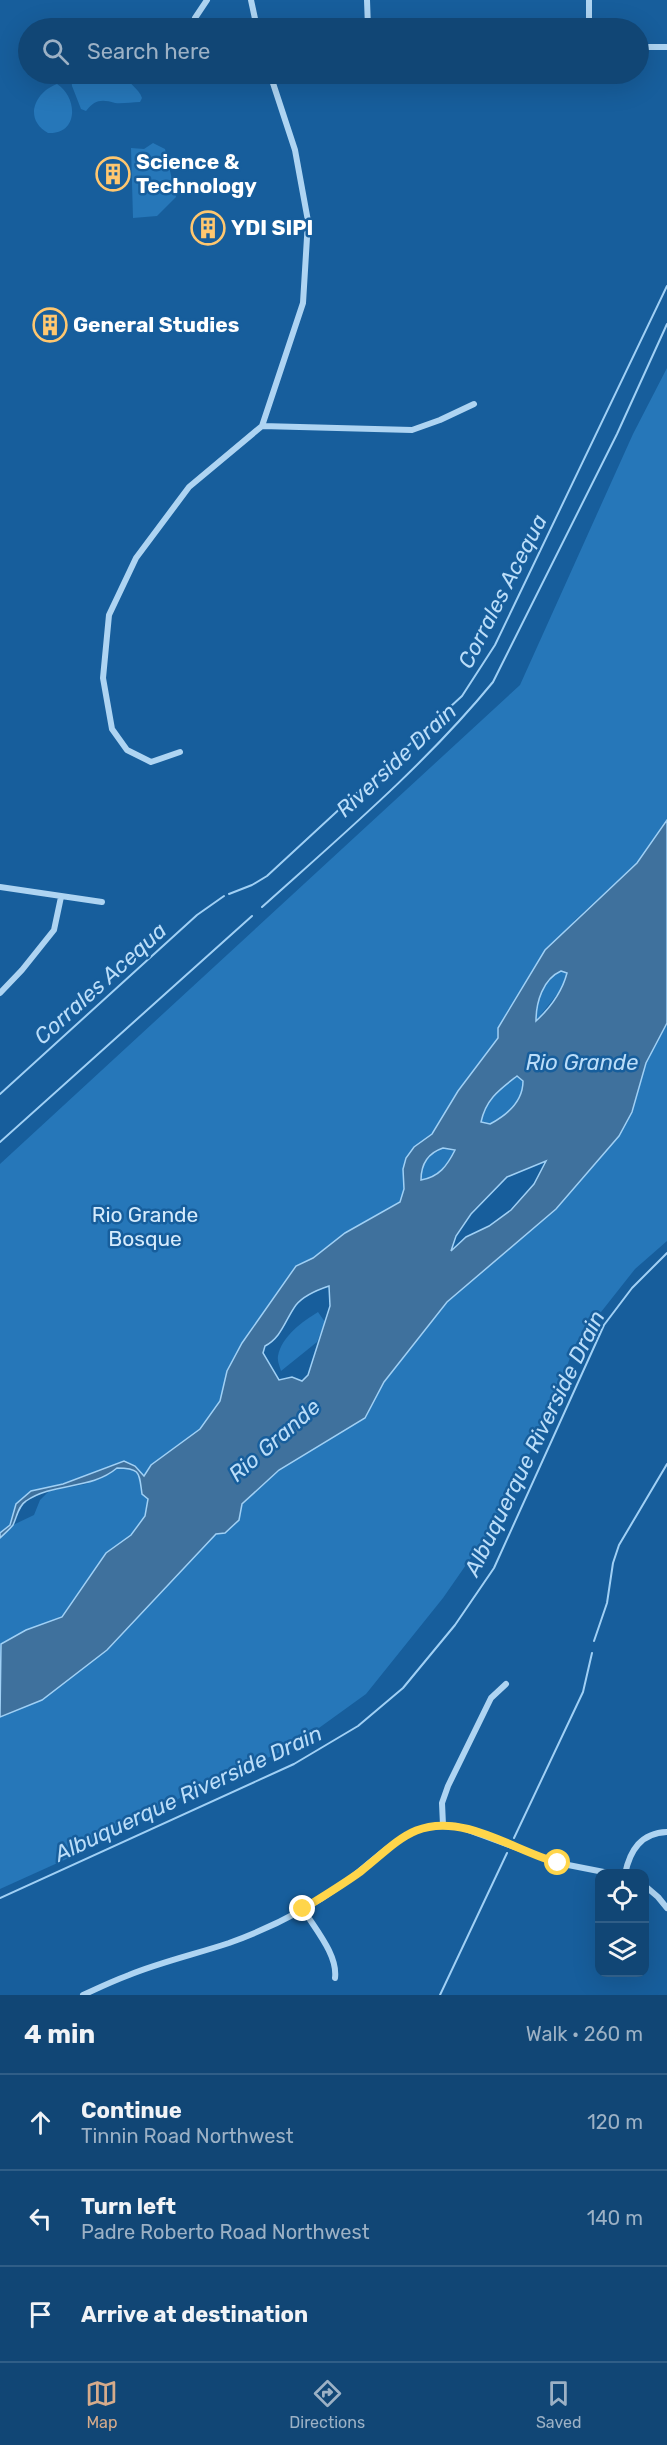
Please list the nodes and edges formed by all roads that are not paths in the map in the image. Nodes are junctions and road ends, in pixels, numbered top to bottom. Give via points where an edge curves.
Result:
1 (207, 0) edge
2 (251, 0) edge
3 (367, 0) edge
4 (589, 0) edge
5 (195, 18) dead end
6 (255, 18) edge
7 (368, 18) edge
8 (589, 18) edge
9 (649, 47) edge
10 (667, 47) edge
11 (273, 84) edge
12 (474, 404) dead end
13 (262, 426) junction
14 (180, 752) dead end
15 (0, 887) edge
16 (61, 897) junction
17 (102, 902) dead end
18 (0, 993) edge
19 (506, 1684) dead end
20 (443, 1825) junction
21 (667, 1832) edge
22 (626, 1869) edge
23 (595, 1870) edge
24 (649, 1889) edge
25 (667, 1908) edge
26 (303, 1909) junction
27 (334, 1978) dead end
28 (83, 1995) edge

1 - 5 street
2 - 6 street
3 - 7 street
4 - 8 street
9 - 10 street
11 - 13 street via 296,150 308,221 303,303
12 - 13 street via 412,430
13 - 14 street via 189,487 136,558 109,615 103,678 112,729 127,750 151,762
15 - 16 street
16 - 17 street
16 - 18 street via 54,930
19 - 20 street via 491,1698 448,1786 442,1803
20 - 23 street via 460,1827 558,1863
20 - 26 street via 406,1834 355,1875
21 - 22 street via 649,1835 638,1843
24 - 25 street
26 - 27 street via 335,1964
26 - 28 street via 231,1942 129,1974

